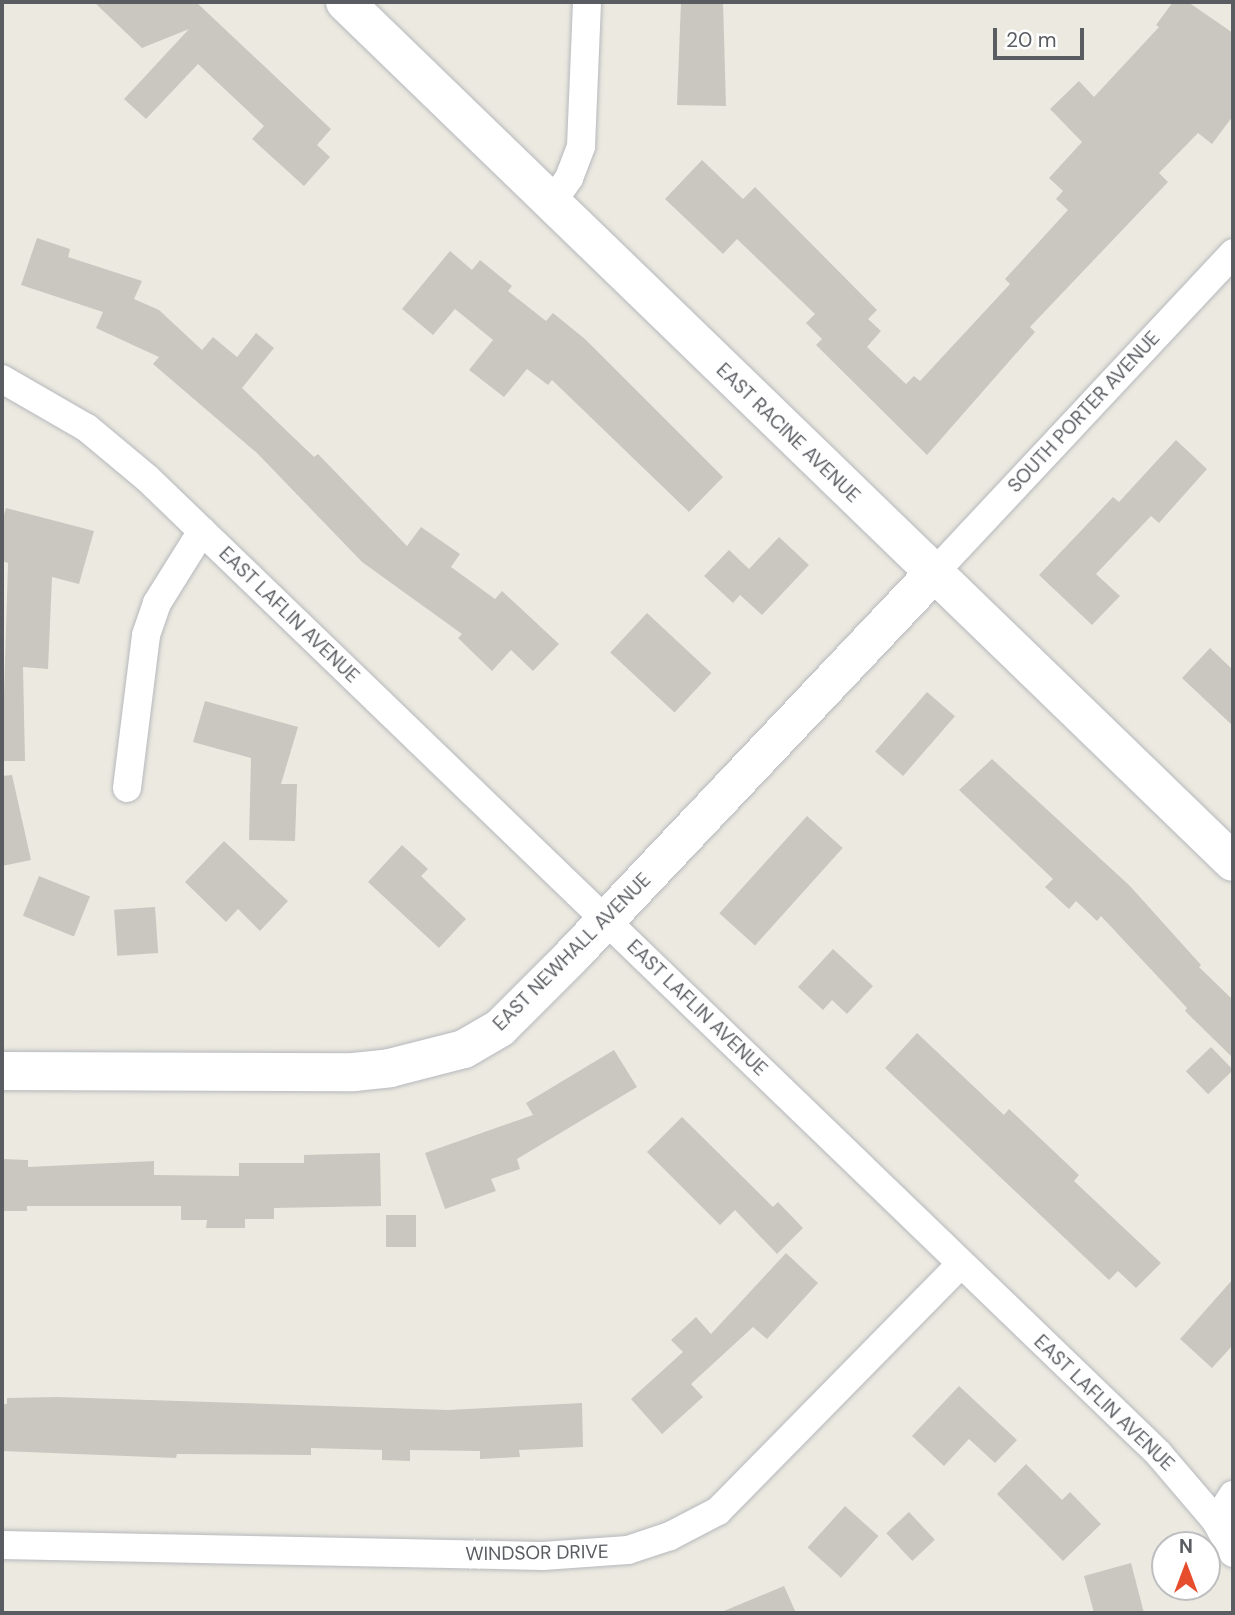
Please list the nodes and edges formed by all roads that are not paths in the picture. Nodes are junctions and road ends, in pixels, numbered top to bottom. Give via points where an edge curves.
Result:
1 (345, 2) edge
2 (587, 2) edge
3 (553, 201) junction
4 (1233, 253) edge
5 (2, 379) edge
6 (202, 531) junction
7 (935, 572) junction
8 (127, 788) dead end
9 (1233, 862) edge
10 (607, 919) junction
11 (2, 1071) edge
12 (960, 1265) junction
13 (1233, 1495) edge
14 (1216, 1521) junction
15 (2, 1545) edge
16 (1233, 1553) edge

1 - 3 main road, EAST RACINE AVENUE
2 - 3 street via 581,146 569,178
3 - 7 main road, EAST RACINE AVENUE
4 - 7 street, SOUTH PORTER AVENUE
5 - 6 street, EAST LAFLIN AVENUE via 87,428
6 - 8 street via 157,603 146,635
6 - 10 street, EAST LAFLIN AVENUE
7 - 9 main road, EAST RACINE AVENUE
7 - 10 main road, EAST NEWHALL AVENUE
10 - 11 main road, EAST NEWHALL AVENUE via 500,1028 464,1049 432,1059 354,1072
10 - 12 street, EAST LAFLIN AVENUE
12 - 14 street, EAST LAFLIN AVENUE via 1158,1453
12 - 15 street, WINDSOR DRIVE via 718,1511 670,1536 628,1550 543,1556
13 - 14 street
14 - 16 street, EAST LAFLIN AVENUE

